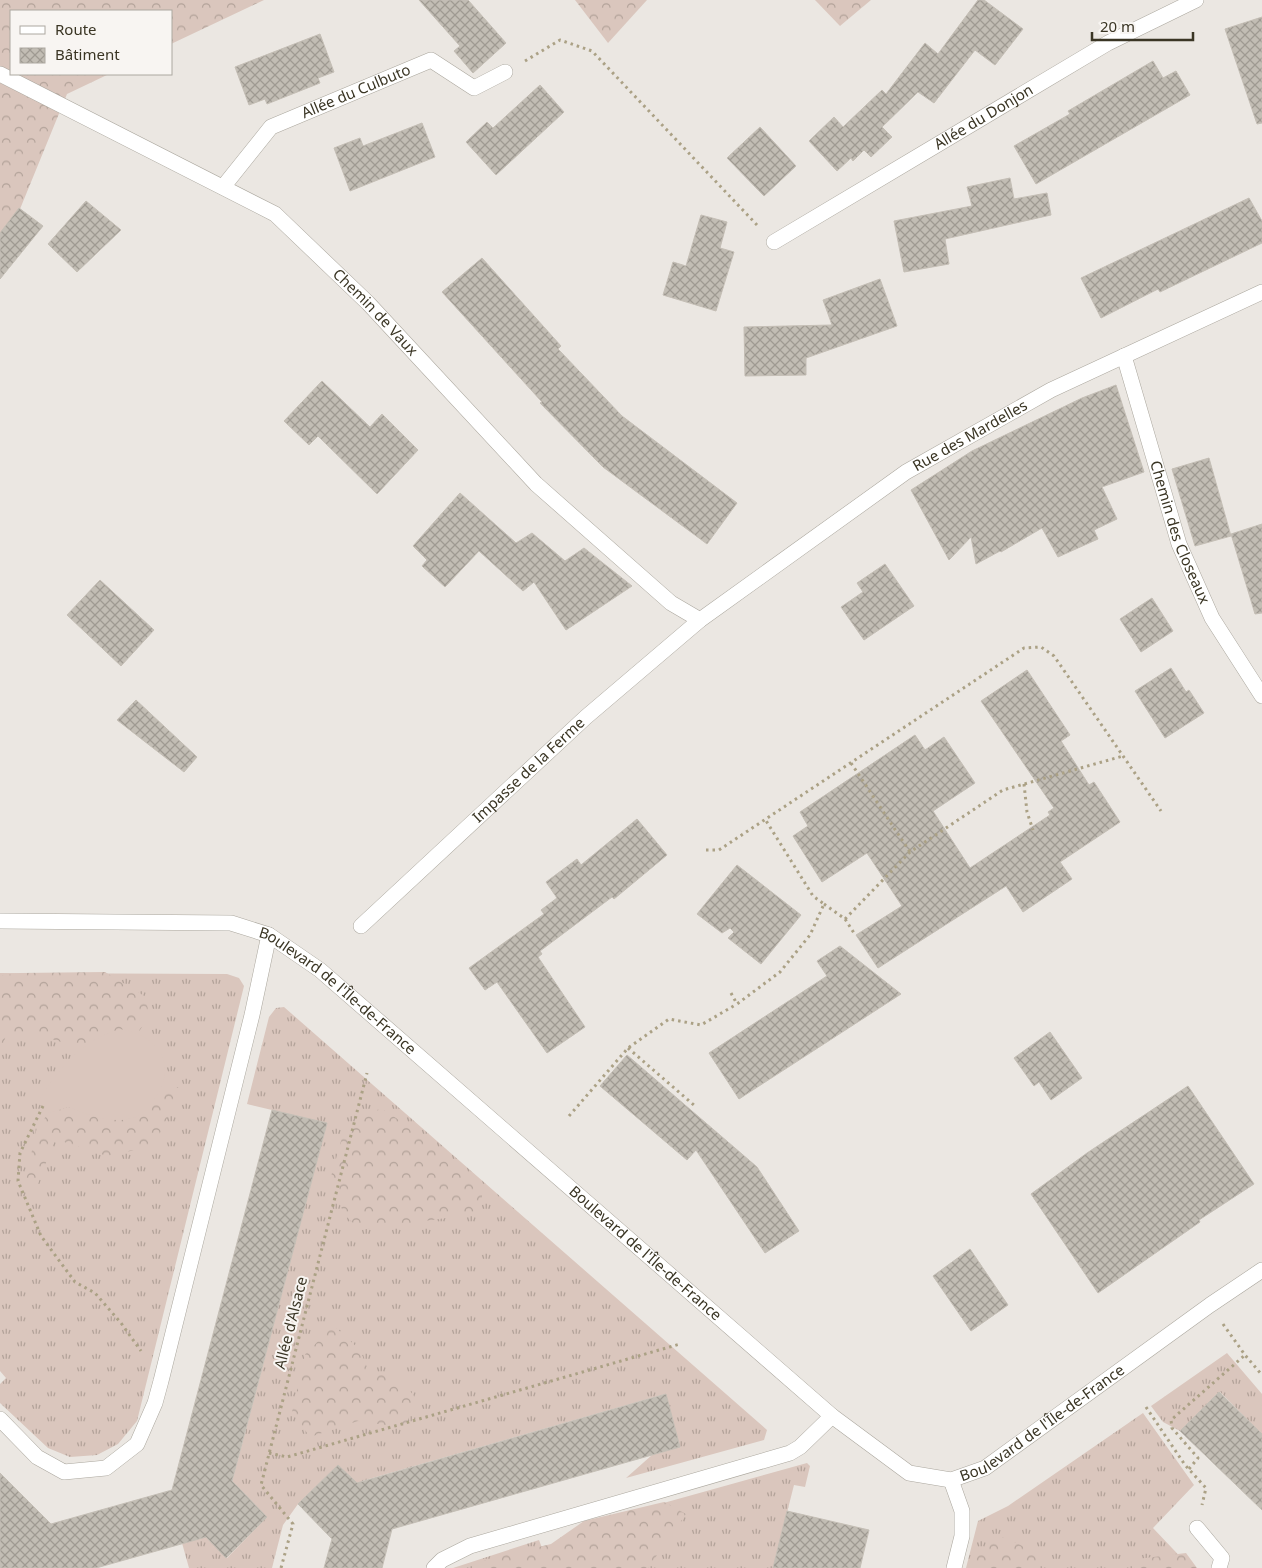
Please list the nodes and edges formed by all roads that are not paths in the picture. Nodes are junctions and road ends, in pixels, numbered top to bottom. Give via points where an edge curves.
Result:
1 (1196, 0) edge
2 (505, 72) road end
3 (0, 74) edge
4 (223, 187) junction
5 (774, 242) road end
6 (1262, 292) edge
7 (1124, 356) junction
8 (700, 620) junction
9 (1262, 696) edge
10 (0, 920) edge
11 (361, 926) dead end
12 (270, 935) junction
13 (1262, 1270) edge
14 (832, 1416) junction
15 (0, 1419) edge
16 (951, 1480) junction
17 (1197, 1528) road end
18 (434, 1568) edge
19 (954, 1568) edge
20 (1219, 1568) edge

1 - 5 street, Allée du Donjon via 1108,43
2 - 4 street, Allée du Culbuto via 474,88 431,60 271,127
3 - 4 street, Chemin de Vaux
4 - 8 street, Chemin de Vaux via 275,214 368,303 536,484 671,603
6 - 7 street, Rue des Mardelles
7 - 8 street, Rue des Mardelles via 1051,390 906,472
7 - 9 street, Chemin des Closeaux via 1180,544 1212,618
8 - 11 street, Impasse de la Ferme via 586,717
10 - 12 street, Boulevard de l'Île-de-France via 231,923
12 - 14 street, Boulevard de l'Île-de-France via 320,970
12 - 15 street via 161,1381 137,1444 106,1468 64,1472 38,1456
13 - 16 street, Boulevard de l'Île-de-France via 985,1468
14 - 16 street, Boulevard de l'Île-de-France via 909,1473
14 - 18 street via 790,1454 470,1546 442,1560
16 - 19 street via 962,1511 962,1536
17 - 20 street via 1222,1558

